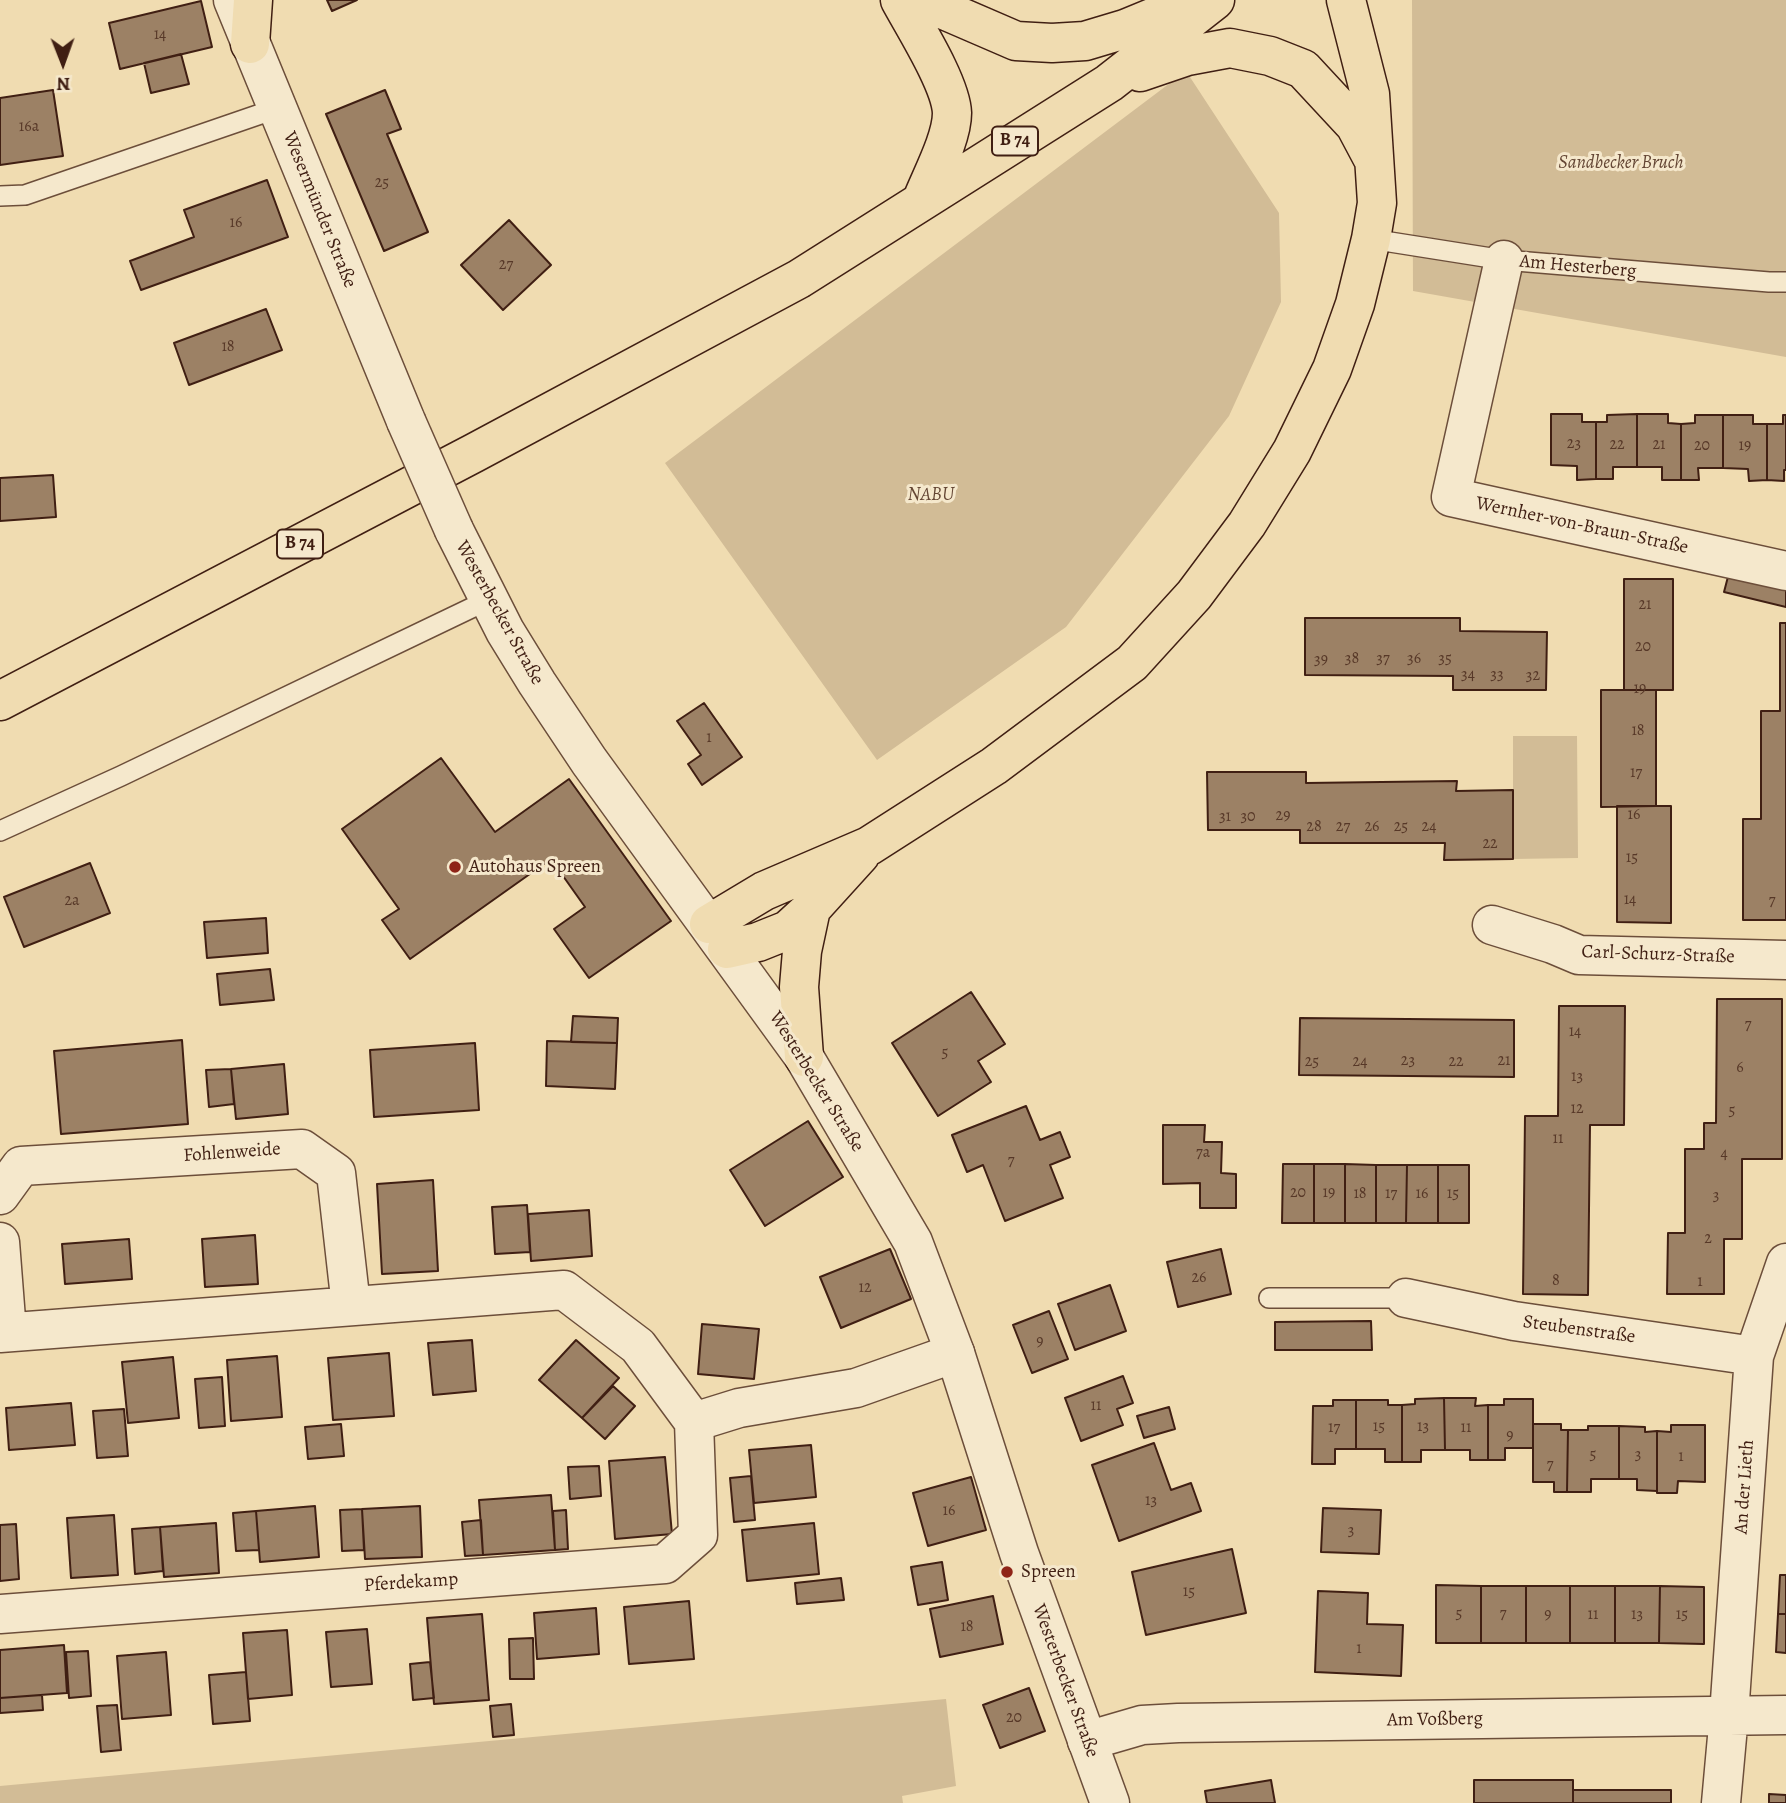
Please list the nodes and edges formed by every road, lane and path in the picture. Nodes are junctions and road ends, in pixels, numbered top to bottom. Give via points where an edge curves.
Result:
1 (233, 0) edge
2 (253, 0) edge
3 (900, 0) edge
4 (921, 0) edge
5 (1195, 0) edge
6 (1216, 0) edge
7 (1346, 0) edge
8 (250, 44) junction
9 (1109, 83) junction
10 (278, 108) junction
11 (1374, 162) junction
12 (0, 196) edge
13 (922, 200) junction
14 (1371, 239) junction
15 (1504, 260) junction
16 (1786, 282) edge
17 (406, 421) joint
18 (1786, 571) edge
19 (488, 600) junction
20 (0, 701) edge
21 (0, 831) edge
22 (869, 846) junction
23 (811, 909) junction
24 (1492, 925) dead end
25 (718, 936) junction
26 (1786, 960) edge
27 (804, 1057) junction
28 (0, 1195) edge
29 (0, 1242) edge
30 (1786, 1263) edge
31 (1269, 1298) dead end
32 (1406, 1298) joint
33 (351, 1306) junction
34 (4, 1332) edge
35 (955, 1353) junction
36 (1754, 1356) junction
37 (694, 1423) junction
38 (0, 1614) edge
39 (1729, 1715) junction
40 (1786, 1715) edge
41 (1087, 1741) junction
42 (1110, 1803) edge
43 (1721, 1803) edge

1 - 8 street, Wesermünder Straße
2 - 8 main road
3 - 13 main road via 945,88 952,112 948,135
4 - 5 main road via 1016,41 1052,43 1085,41 1125,29
6 - 9 main road, B 74
7 - 11 main road via 1370,94
8 - 10 street, Wesermünder Straße
9 - 11 main road via 1188,56 1230,48 1270,56 1303,69 1355,125
9 - 13 main road, B 74
10 - 12 lane via 25,195
10 - 17 street, Wesermünder Straße
11 - 14 main road via 1377,203
13 - 20 main road, B 74 via 799,279
14 - 15 lane, Am Hesterberg
14 - 22 main road via 1332,369 1292,451 1247,524 1194,595 1132,663 994,766
15 - 16 lane, Am Hesterberg
15 - 18 street, Wernher-von-Braun-Straße via 1451,497
17 - 19 street, Westerbecker Straße, bridge
19 - 21 lane
19 - 25 street, Westerbecker Straße via 589,761
22 - 23 main road
22 - 25 main road via 764,891
23 - 25 main road via 789,930 758,942
23 - 27 main road via 799,987
24 - 26 street, Carl-Schurz-Straße via 1579,955
25 - 27 street, Westerbecker Straße
27 - 35 street, Westerbecker Straße via 913,1242
28 - 33 street, Fohlenweide via 21,1166 302,1149 336,1173
29 - 34 street
30 - 36 street, An der Lieth
31 - 32 lane
32 - 36 street, Steubenstraße via 1514,1321
33 - 34 street
33 - 37 street via 564,1290 638,1346
35 - 37 street via 856,1388 739,1408
35 - 41 street, Westerbecker Straße via 1019,1553
36 - 39 street, An der Lieth
37 - 38 street, Pferdekamp via 698,1535 665,1564
39 - 40 street, Am Voßberg
39 - 41 street, Am Voßberg via 1178,1723 1142,1725
39 - 43 street, An der Lieth
41 - 42 street, Westerbecker Straße

